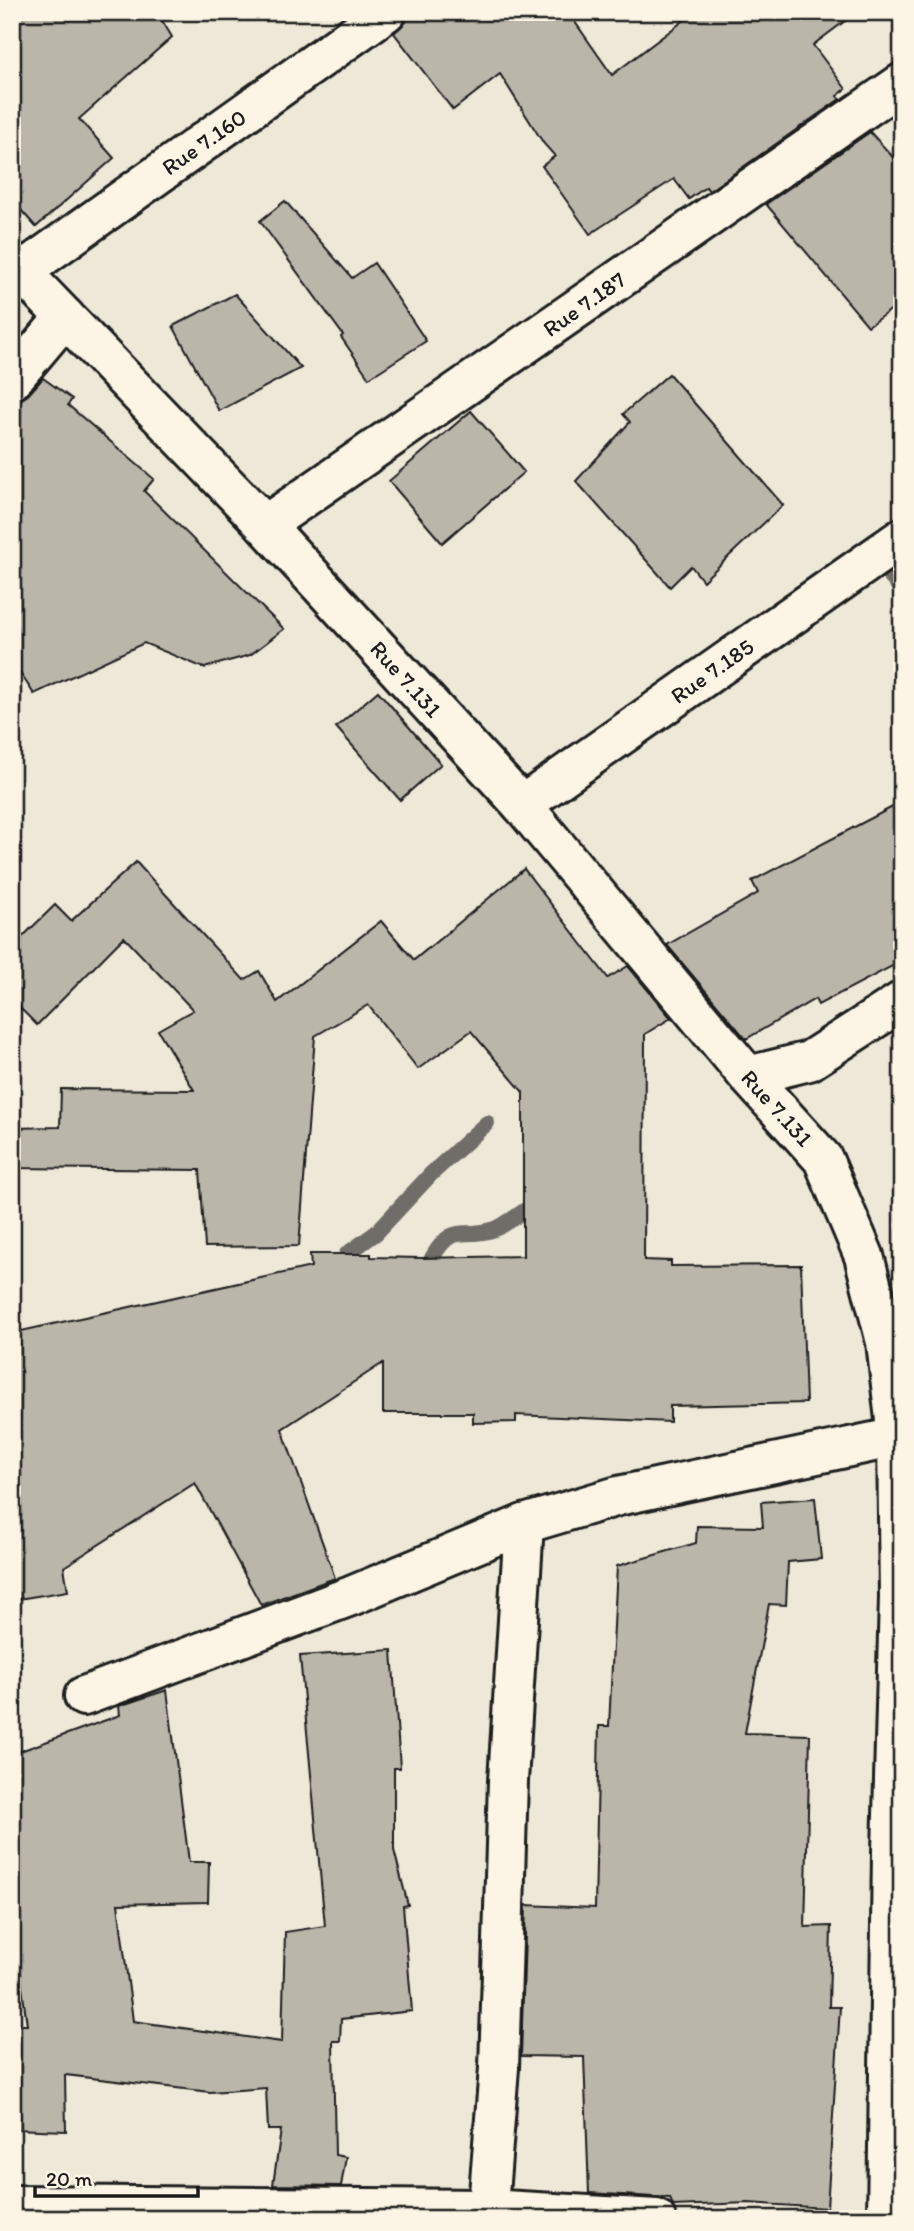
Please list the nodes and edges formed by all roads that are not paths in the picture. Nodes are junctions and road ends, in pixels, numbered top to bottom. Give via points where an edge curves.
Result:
1 (386, 12) edge
2 (902, 83) edge
3 (17, 267) edge
4 (65, 317) junction
5 (12, 380) edge
6 (265, 525) junction
7 (902, 538) edge
8 (522, 805) junction
9 (902, 1001) edge
10 (748, 1076) junction
11 (897, 1437) junction
12 (524, 1524) junction
13 (900, 1597) edge
14 (84, 1696) dead end
15 (897, 1852) edge
16 (12, 2205) edge
17 (487, 2214) edge
18 (656, 2219) edge
19 (887, 2219) edge

1 - 3 street, Rue 7.160
2 - 6 street, Rue 7.187
3 - 4 street, Rue 7.131
4 - 5 street
4 - 6 street, Rue 7.131
6 - 8 street, Rue 7.131
7 - 8 street, Rue 7.185
8 - 10 street, Rue 7.131
9 - 10 street via 809,1061
10 - 11 street, Rue 7.131 via 823,1159 863,1256 886,1342
11 - 12 street via 618,1496
11 - 13 street, Rue 7.131
12 - 14 street via 351,1596
12 - 17 street via 508,1781 499,2068
13 - 15 street, Rue 7.131
15 - 19 street, Rue 7.131
16 - 17 street
17 - 18 street

